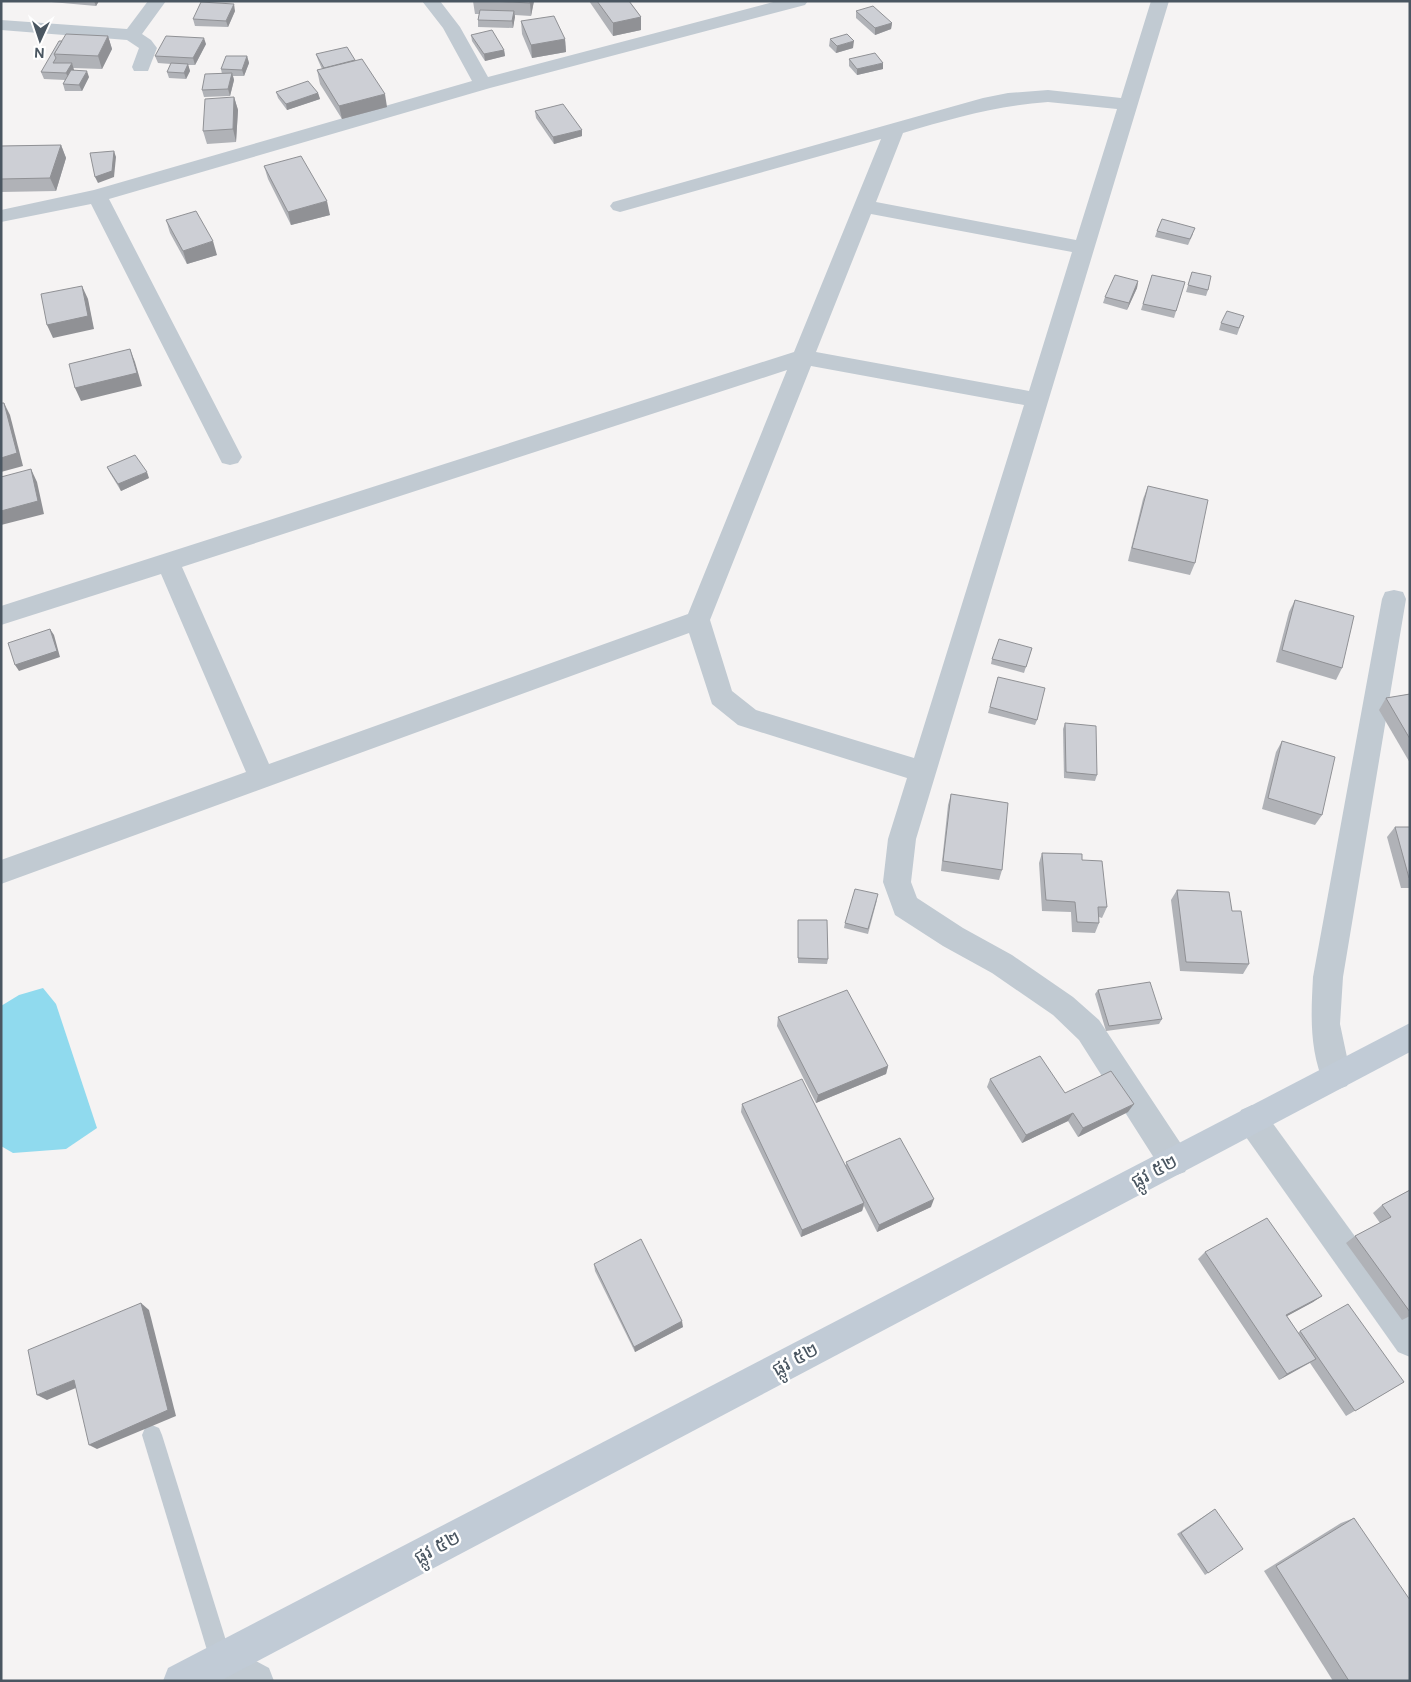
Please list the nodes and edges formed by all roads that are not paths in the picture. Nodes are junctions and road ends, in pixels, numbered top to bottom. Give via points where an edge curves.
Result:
1 (157, 1) edge
2 (431, 1) edge
3 (799, 1) edge
4 (1160, 1) edge
5 (1, 25) edge
6 (132, 35) junction
7 (141, 67) dead end
8 (483, 84) junction
9 (1128, 105) junction
10 (894, 130) junction
11 (97, 196) junction
12 (620, 206) dead end
13 (864, 206) junction
14 (1, 216) edge
15 (1085, 248) junction
16 (804, 357) junction
17 (1037, 400) junction
18 (230, 457) dead end
19 (168, 562) junction
20 (1394, 599) dead end
21 (1, 616) edge
22 (698, 620) junction
23 (922, 772) junction
24 (262, 779) junction
25 (1, 872) edge
26 (1410, 1038) edge
27 (1336, 1076) junction
28 (1252, 1120) junction
29 (1174, 1161) junction
30 (1410, 1340) edge
31 (152, 1435) edge
32 (221, 1660) junction
33 (181, 1681) edge
34 (256, 1681) edge

1 - 6 street
2 - 8 street via 451,27
3 - 8 street
4 - 9 street
5 - 6 street
6 - 7 street via 148,48
8 - 11 street
9 - 10 street via 1029,96 984,104
9 - 15 street
10 - 12 street
10 - 13 street
11 - 14 street
11 - 18 street
13 - 15 street
13 - 16 street
15 - 17 street
16 - 17 street
16 - 19 street
16 - 22 street
17 - 23 street
19 - 21 street
19 - 24 street
20 - 27 street via 1328,977 1325,1024
22 - 23 street via 721,697 747,718
22 - 24 street
23 - 29 street via 902,839 897,882 905,906 1002,964 1063,1006 1089,1030
24 - 25 street
26 - 27 street, ផ្លូវ ៥២
27 - 28 street, ផ្លូវ ៥២
28 - 29 street, ផ្លូវ ៥២
28 - 30 street
29 - 32 street, ផ្លូវ ៥២
31 - 32 lane
32 - 33 street, ផ្លូវ ៥២
32 - 34 street

